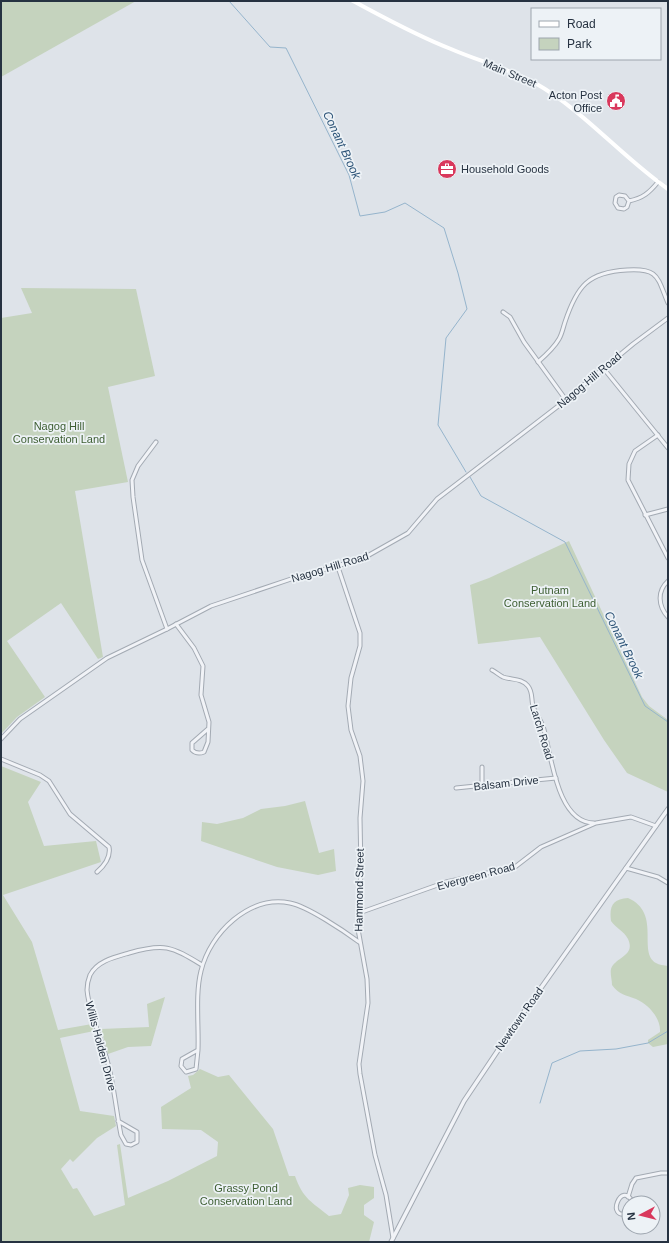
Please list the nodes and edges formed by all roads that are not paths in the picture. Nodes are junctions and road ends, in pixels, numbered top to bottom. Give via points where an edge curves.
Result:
1 (353, 1) edge
2 (658, 182) junction
3 (668, 189) edge
4 (629, 201) junction
5 (668, 303) edge
6 (503, 312) dead end
7 (668, 318) edge
8 (538, 362) junction
9 (604, 368) junction
10 (566, 400) junction
11 (658, 435) junction
12 (156, 442) dead end
13 (668, 448) edge
14 (668, 509) edge
15 (645, 515) junction
16 (668, 558) edge
17 (338, 567) junction
18 (668, 581) edge
19 (668, 617) edge
20 (176, 624) junction
21 (167, 629) junction
22 (492, 670) dead end
23 (208, 730) junction
24 (1, 740) edge
25 (1, 759) edge
26 (482, 767) dead end
27 (556, 778) junction
28 (482, 785) junction
29 (456, 788) dead end
30 (668, 809) edge
31 (596, 823) junction
32 (656, 826) junction
33 (626, 868) junction
34 (97, 872) dead end
35 (668, 882) edge
36 (359, 913) junction
37 (360, 942) junction
38 (202, 965) junction
39 (198, 1050) junction
40 (118, 1122) junction
41 (668, 1173) edge
42 (629, 1195) edge
43 (621, 1198) edge
44 (621, 1213) edge
45 (392, 1240) edge

1 - 2 main road, Main Street via 449,49 534,82 561,99
2 - 3 main road, Main Street
2 - 4 street via 642,198
4 - 4 street via 622,209 616,207 616,197 620,195
5 - 8 street via 658,277 650,271 614,270 598,274 584,285 570,309 559,339
6 - 8 street
7 - 9 street, Nagog Hill Road
8 - 10 street
9 - 10 street, Nagog Hill Road
9 - 11 street
10 - 17 street, Nagog Hill Road via 437,499 408,533 369,556
11 - 13 street
11 - 15 street via 635,451 628,468 629,486
12 - 21 street via 138,466 132,480 133,497 142,560
14 - 15 street
15 - 16 street
17 - 20 street, Nagog Hill Road via 297,577 211,606
17 - 36 street, Hammond Street via 360,633 360,646 351,678 348,706 363,781
18 - 19 street via 660,595 660,604
20 - 21 street, Nagog Hill Road
20 - 23 street via 202,661 201,695 210,722
21 - 24 street, Nagog Hill Road via 92,667 20,719
22 - 27 street, Larch Road via 529,686 533,707 543,726
23 - 23 street via 192,743 194,752 204,752 208,742
25 - 34 street via 40,775 49,782 70,814 109,847 107,860
26 - 28 street
27 - 28 street, Balsam Drive
27 - 31 street, Larch Road via 565,805 584,821
28 - 29 street, Balsam Drive
30 - 32 street, Newtown Road
31 - 32 street, Evergreen Road via 631,817
31 - 36 street, Evergreen Road via 541,847 515,867 446,882
32 - 33 street, Newtown Road
33 - 35 street
33 - 45 street, Newtown Road via 464,1101
36 - 37 street, Hammond Street
37 - 38 street via 297,905 272,902 252,909 225,928 212,943
37 - 45 street, Hammond Street via 368,993 360,1074 375,1155 388,1202
38 - 39 street via 199,986
38 - 40 street, Willis Holden Drive via 183,953 159,947 110,959 96,967 91,974 87,986 89,1000 107,1060
39 - 39 street via 196,1069 186,1072 181,1066 182,1059
40 - 40 street, Willis Holden Drive via 136,1132 137,1142 126,1144
41 - 42 street via 636,1178
43 - 44 street via 616,1206

